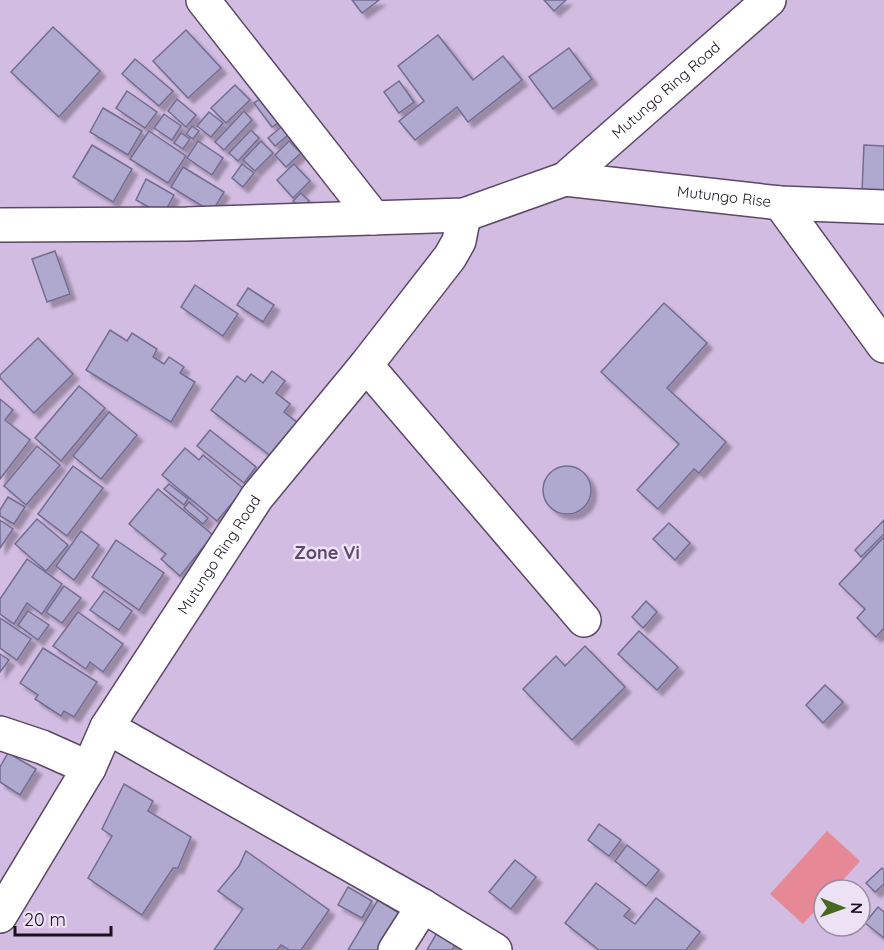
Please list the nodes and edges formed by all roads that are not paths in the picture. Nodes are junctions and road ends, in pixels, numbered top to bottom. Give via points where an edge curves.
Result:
1 (204, 0) edge
2 (769, 0) edge
3 (565, 179) junction
4 (780, 203) junction
5 (884, 207) edge
6 (464, 215) junction
7 (375, 218) junction
8 (0, 225) edge
9 (884, 346) edge
10 (366, 364) junction
11 (584, 620) dead end
12 (107, 727) junction
13 (0, 733) edge
14 (89, 768) junction
15 (423, 906) junction
16 (0, 916) edge
17 (395, 950) edge
18 (495, 950) edge

1 - 7 street
2 - 3 street, Mutungo Ring Road
3 - 4 street, Mutungo Rise
3 - 6 street
4 - 5 street, Mutungo Rise
4 - 9 street
6 - 7 street
6 - 10 street, Mutungo Ring Road via 459,241 450,257
7 - 8 street
10 - 11 street
10 - 12 street, Mutungo Ring Road via 257,497
12 - 14 street, Mutungo Ring Road
12 - 15 street
13 - 14 street
14 - 16 street, Mutungo Ring Road
15 - 17 street
15 - 18 street

